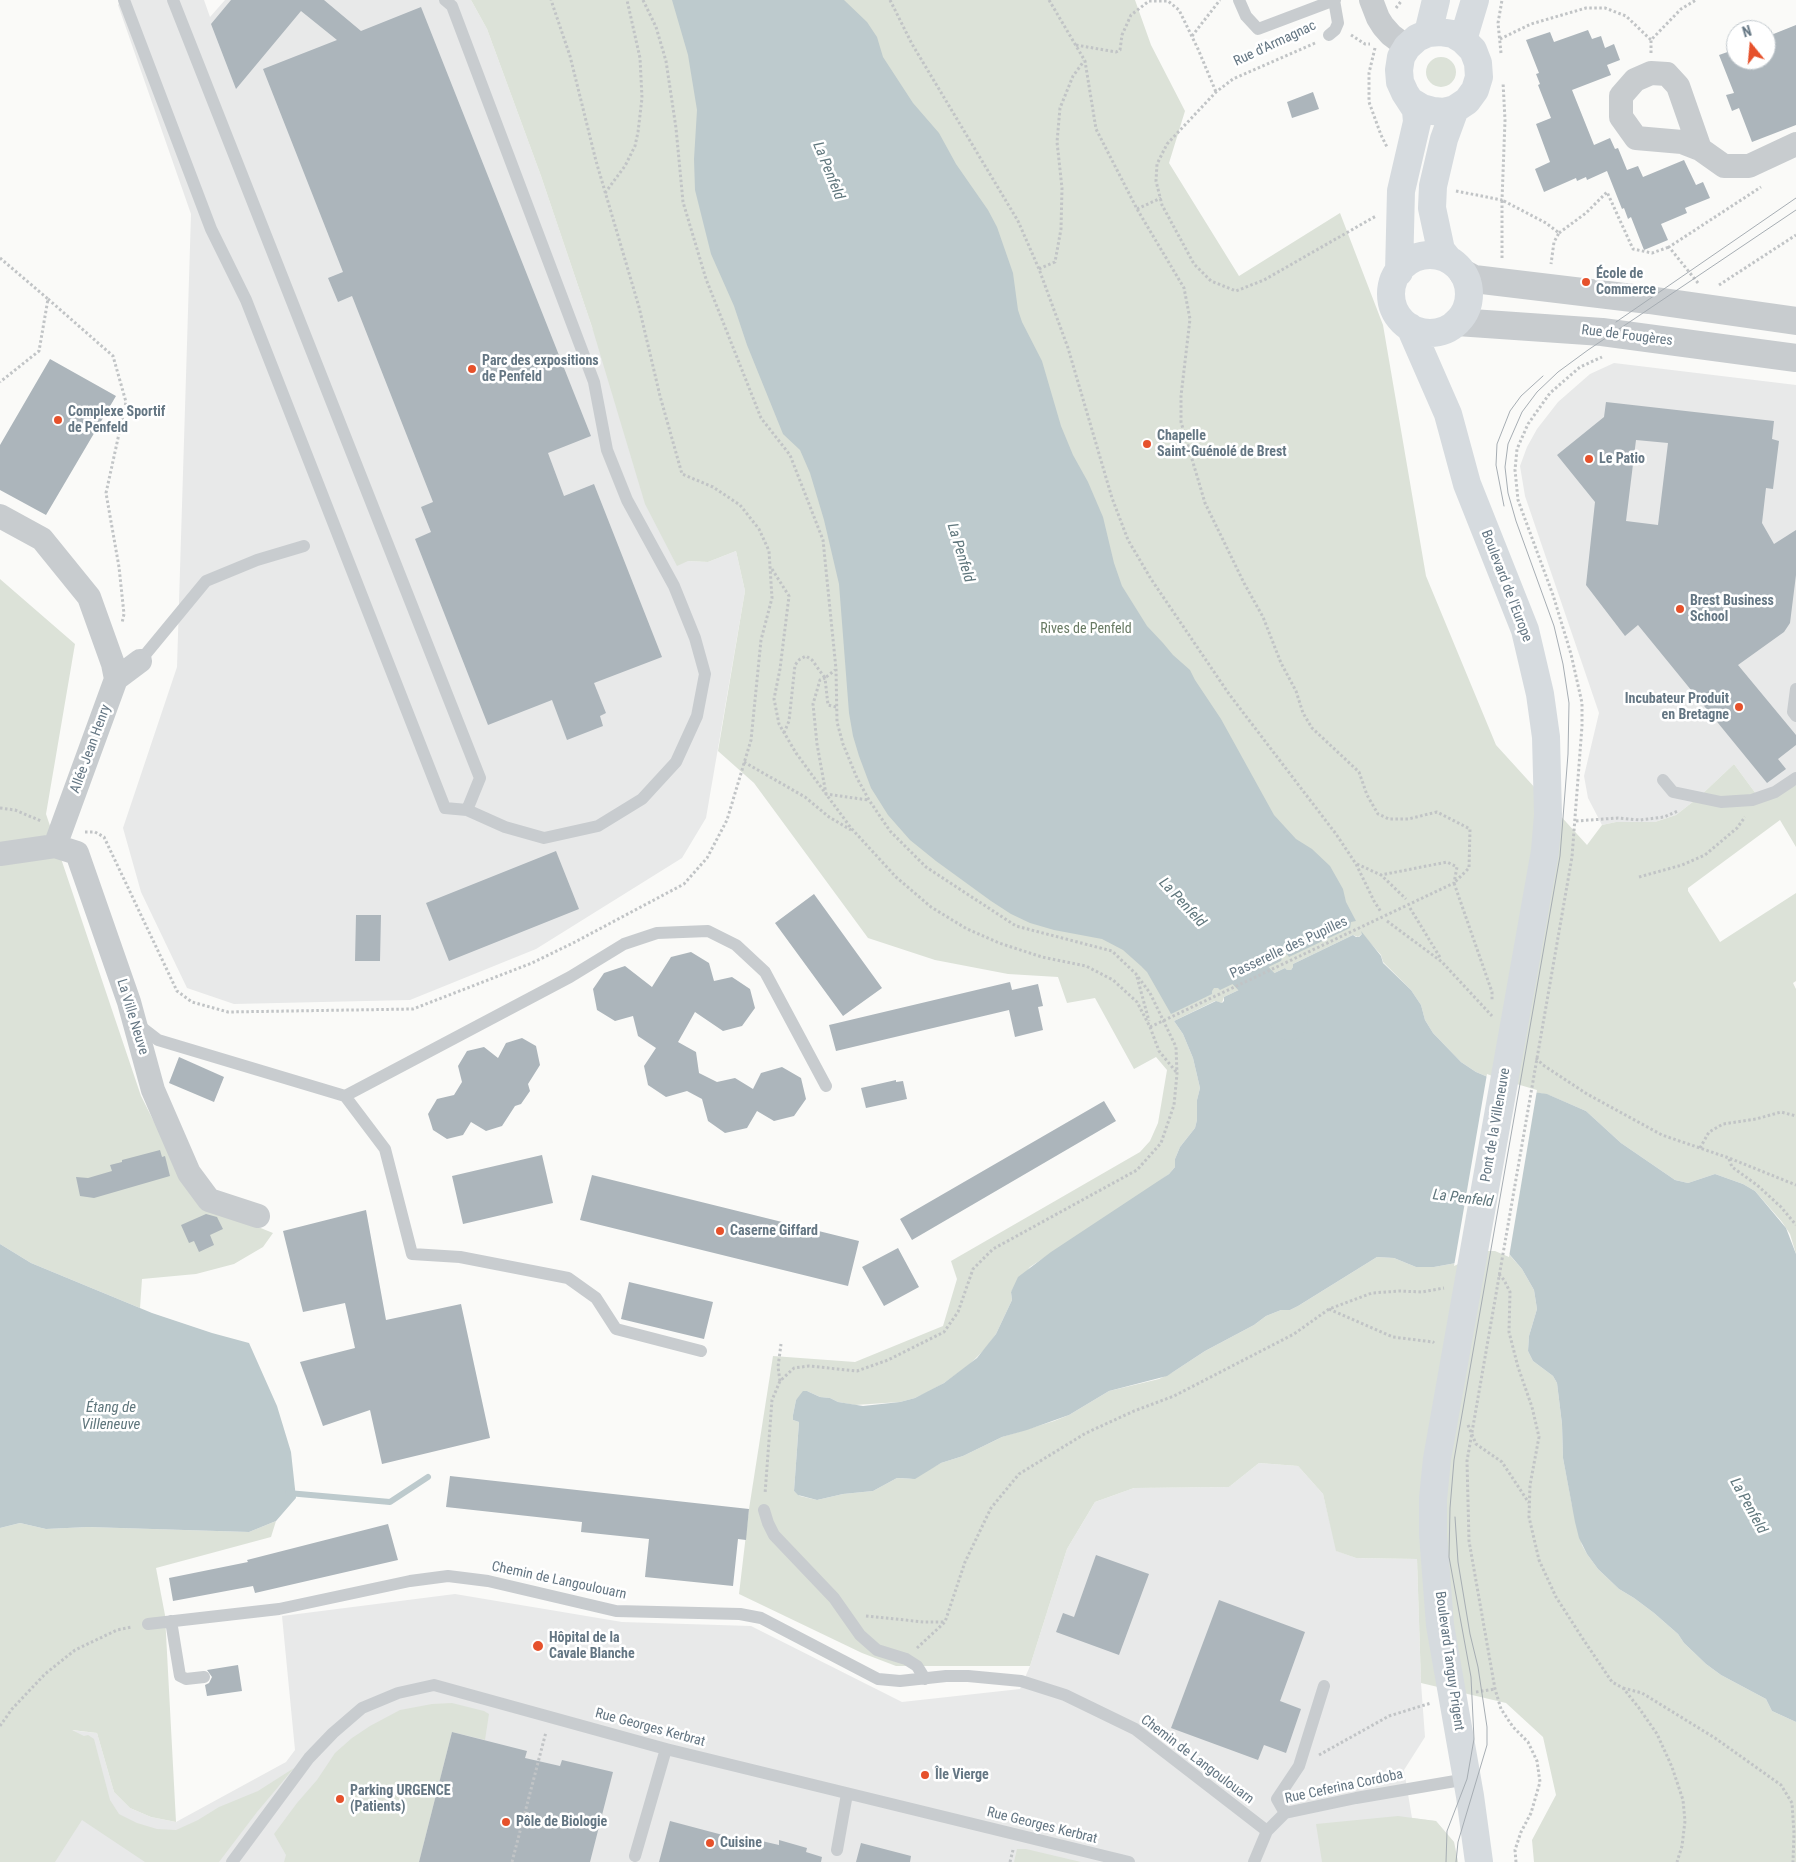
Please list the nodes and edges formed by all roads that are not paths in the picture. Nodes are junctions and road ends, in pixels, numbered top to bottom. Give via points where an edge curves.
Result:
1 (124, 0) edge
2 (173, 0) edge
3 (445, 0) edge
4 (1239, 0) edge
5 (1334, 0) edge
6 (1371, 0) edge
7 (1436, 0) edge
8 (1475, 0) edge
9 (1305, 5) edge
10 (1332, 32) road end
11 (1418, 40) junction
12 (1463, 40) junction
13 (1412, 102) junction
14 (1455, 108) junction
15 (1796, 144) edge
16 (1700, 149) junction
17 (1456, 266) junction
18 (1399, 272) junction
19 (1796, 321) edge
20 (1454, 325) junction
21 (1410, 327) junction
22 (1796, 358) edge
23 (1448, 414) junction
24 (0, 516) edge
25 (304, 546) dead end
26 (140, 661) joint
27 (115, 672) junction
28 (1796, 689) edge
29 (1796, 716) edge
30 (1796, 778) edge
31 (1663, 780) dead end
32 (467, 810) junction
33 (58, 838) junction
34 (1545, 851) joint
35 (0, 854) edge
36 (134, 1022) junction
37 (826, 1086) dead end
38 (345, 1096) junction
39 (258, 1216) dead end
40 (701, 1351) dead end
41 (1437, 1459) joint
42 (764, 1510) road end
43 (171, 1621) junction
44 (148, 1624) road end
45 (204, 1677) dead end
46 (925, 1679) junction
47 (1324, 1686) dead end
48 (666, 1749) junction
49 (1467, 1779) junction
50 (848, 1794) junction
51 (1285, 1813) junction
52 (1266, 1831) junction
53 (837, 1850) dead end
54 (635, 1856) dead end
55 (232, 1862) edge
56 (1129, 1862) edge
57 (1254, 1862) edge
58 (1479, 1862) edge

1 - 32 lane via 212,229 246,300 444,808
2 - 32 lane via 480,778
3 - 32 lane via 452,6 590,374 607,450 627,500 674,586 695,638 705,674 698,716 676,762 642,799 598,826 544,838 505,827
4 - 9 lane via 1246,16 1258,29
5 - 9 lane
5 - 10 lane, Rue d'Armagnac via 1338,23
6 - 11 street via 1378,18 1391,35
7 - 11 main road, Boulevard de l'Europe
8 - 12 main road
11 - 12 main road via 1440,32
11 - 13 main road, Boulevard de l'Europe via 1401,57 1399,76 1404,93
12 - 14 main road, Boulevard de l'Europe via 1473,50 1479,77 1475,90
13 - 14 main road via 1433,111
13 - 18 main road, Boulevard de l'Europe via 1417,122 1401,190
14 - 17 main road, Boulevard de l'Europe via 1433,186 1432,208 1441,250
15 - 16 street via 1749,166 1724,166
16 - 16 street via 1678,86 1667,74 1651,73 1635,80 1621,96 1621,117 1636,138 1682,142
17 - 18 main road via 1438,256 1422,257 1406,264
17 - 19 street via 1474,279 1700,302
17 - 20 main road, Boulevard de l'Europe via 1468,283 1468,304
18 - 21 main road, Boulevard de l'Europe via 1393,283 1394,308
20 - 21 main road via 1430,333
20 - 22 street, Rue de Fougères via 1602,332
20 - 23 main road, Boulevard de l'Europe via 1443,362
21 - 23 main road, Boulevard de l'Europe
23 - 34 main road, Boulevard de l'Europe via 1467,484 1516,604 1533,662 1546,737 1548,815
24 - 27 street via 42,539 89,597
25 - 26 lane via 257,560 206,581
26 - 27 street
27 - 33 street, Allée Jean Henry
28 - 29 lane via 1793,712
30 - 31 lane via 1775,792 1752,800 1721,802 1673,792
33 - 35 street
33 - 36 street, La Ville Neuve via 76,853
34 - 41 main road, Pont de la Villeneuve
36 - 38 lane via 158,1040
36 - 39 street, La Ville Neuve via 153,1090 189,1174 209,1200
37 - 38 lane via 765,972 736,945 708,930 657,933 624,944 570,977
38 - 40 lane via 385,1149 412,1254 460,1257 568,1278 596,1298 616,1329
41 - 49 main road, Boulevard Tanguy Prigent via 1433,1499 1440,1625
42 - 46 lane via 774,1535 834,1598 860,1635 877,1650 917,1666
43 - 44 lane, Chemin de Langoulouarn
43 - 45 lane via 180,1676 186,1679
43 - 46 lane, Chemin de Langoulouarn via 278,1609 448,1576 488,1581 616,1611 740,1614 762,1618 878,1679
46 - 52 lane, Chemin de Langoulouarn via 968,1676 1021,1681 1065,1695 1135,1729
47 - 51 lane via 1299,1766 1277,1799
48 - 50 lane, Rue Georges Kerbrat
48 - 54 lane
48 - 55 lane, Rue Georges Kerbrat via 434,1685 398,1694 362,1708 333,1733 309,1758
49 - 51 lane, Rue Ceferina Cordoba
49 - 58 main road, Boulevard Tanguy Prigent
50 - 53 lane
50 - 56 lane, Rue Georges Kerbrat
51 - 52 lane, Rue Ceferina Cordoba
52 - 57 lane, Rue Ceferina Cordoba

